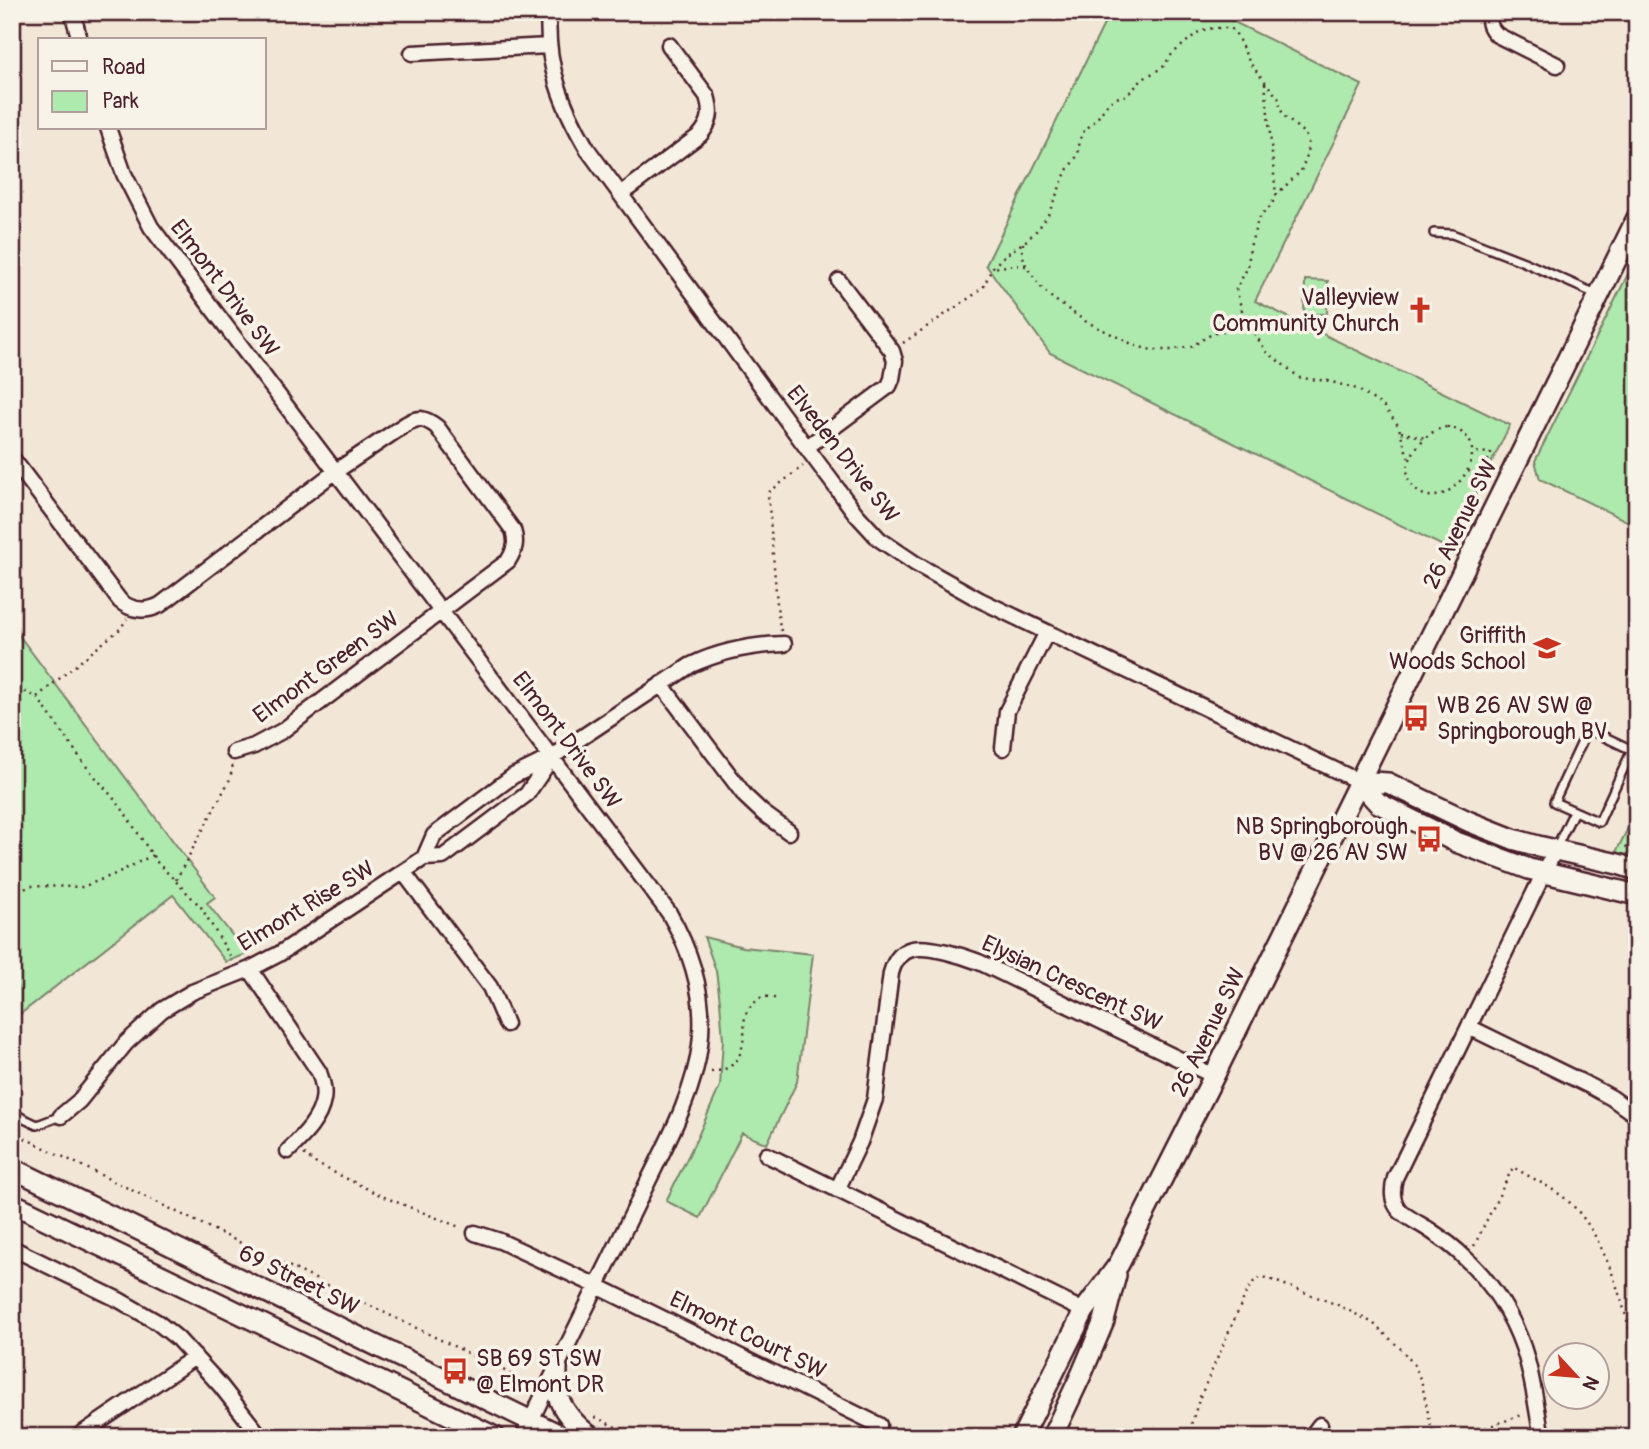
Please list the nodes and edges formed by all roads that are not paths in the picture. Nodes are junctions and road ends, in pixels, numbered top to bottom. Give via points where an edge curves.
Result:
1 (72, 12) edge
2 (549, 12) edge
3 (1491, 12) edge
4 (79, 38) edge
5 (669, 45) dead end
6 (549, 46) junction
7 (412, 53) dead end
8 (1557, 65) dead end
9 (109, 130) edge
10 (621, 194) junction
11 (1637, 218) edge
12 (1434, 233) dead end
13 (839, 281) dead end
14 (1599, 295) junction
15 (807, 447) junction
16 (12, 458) edge
17 (336, 471) junction
18 (441, 611) junction
19 (1047, 632) junction
20 (784, 644) road end
21 (661, 684) junction
22 (1003, 748) dead end
23 (234, 752) road end
24 (551, 757) junction
25 (1358, 781) junction
26 (472, 806) junction
27 (1574, 811) junction
28 (486, 824) junction
29 (789, 832) dead end
30 (1555, 850) junction
31 (424, 858) junction
32 (1627, 867) edge
33 (1544, 872) junction
34 (404, 873) junction
35 (1637, 895) edge
36 (246, 971) junction
37 (506, 1024) dead end
38 (1469, 1027) junction
39 (1214, 1076) junction
40 (12, 1114) edge
41 (61, 1116) joint
42 (1637, 1116) edge
43 (291, 1148) road end
44 (767, 1155) dead end
45 (12, 1168) edge
46 (837, 1190) junction
47 (12, 1203) edge
48 (475, 1233) road end
49 (12, 1248) edge
50 (1119, 1264) junction
51 (597, 1286) junction
52 (1084, 1311) junction
53 (195, 1357) junction
54 (557, 1367) junction
55 (879, 1425) dead end
56 (527, 1428) edge
57 (77, 1437) edge
58 (261, 1437) edge
59 (495, 1437) edge
60 (564, 1437) edge
61 (591, 1437) edge
62 (1022, 1437) edge
63 (1052, 1437) edge
64 (1542, 1437) edge

1 - 4 street
2 - 6 street, Elveden Drive SW
3 - 8 street via 1489,23 1497,35
5 - 10 street via 707,96 710,119 700,135
6 - 7 street
6 - 10 street, Elveden Drive SW via 556,84 568,113 588,150
9 - 17 street, Elmont Drive SW via 124,174 151,227
10 - 15 street, Elveden Drive SW
11 - 14 street, 26 Avenue SW
12 - 14 lane via 1452,234
13 - 15 street via 891,351 895,361 892,379 889,386
14 - 25 street, 26 Avenue SW
15 - 19 street, Elveden Drive SW via 879,539 951,585
16 - 17 street via 114,593 125,605 145,610 160,604
17 - 18 street, Elmont Drive SW
17 - 18 street, Elmont Green SW via 415,418 431,423 445,437 516,538 508,561
18 - 23 street, Elmont Green SW via 282,731
18 - 24 street, Elmont Drive SW
19 - 22 street via 1007,711
19 - 25 street, Elveden Drive SW
20 - 21 street via 723,653 691,665
21 - 24 street
21 - 29 street via 746,797
24 - 26 street, Elmont Rise SW via 513,776
24 - 28 street, Elmont Rise SW via 527,794
24 - 51 street, Elmont Drive SW via 668,913 683,939 700,996 700,1044 688,1091
25 - 30 street via 1388,783 1491,831
25 - 33 street via 1378,803 1456,842
25 - 39 street, 26 Avenue SW
26 - 28 street
26 - 31 street, Elmont Rise SW via 434,835
27 - 27 lane via 1599,822 1632,750 1588,729 1554,802
27 - 30 lane
28 - 31 street, Elmont Rise SW via 443,857
30 - 32 street
30 - 33 street
31 - 34 street, Elmont Rise SW
33 - 35 street
33 - 38 street
34 - 36 street, Elmont Rise SW
34 - 37 street via 489,987
36 - 41 street, Elmont Rise SW via 192,992 162,1010
36 - 43 street via 319,1072 323,1088 320,1110
38 - 42 street via 1592,1087
38 - 64 street via 1392,1192 1400,1211 1467,1260 1488,1283 1523,1347
39 - 46 street, Elysian Crescent SW via 979,962 914,948 893,965 875,1099
39 - 50 street, 26 Avenue SW
40 - 41 lane, Elmont Rise SW via 37,1125
44 - 46 street
45 - 56 street, 69 Street SW
46 - 52 street
47 - 59 street
48 - 51 street, Elmont Court SW
49 - 53 street via 157,1322
50 - 52 street, 26 Avenue SW
50 - 63 street, 26 Avenue SW via 1104,1321
51 - 54 street, Elmont Drive SW
51 - 55 street, Elmont Court SW
52 - 62 street, 26 Avenue SW
53 - 57 street
53 - 58 street
54 - 56 street, Elmont Drive SW
54 - 61 street via 558,1396 578,1427
56 - 60 street, 69 Street SW

